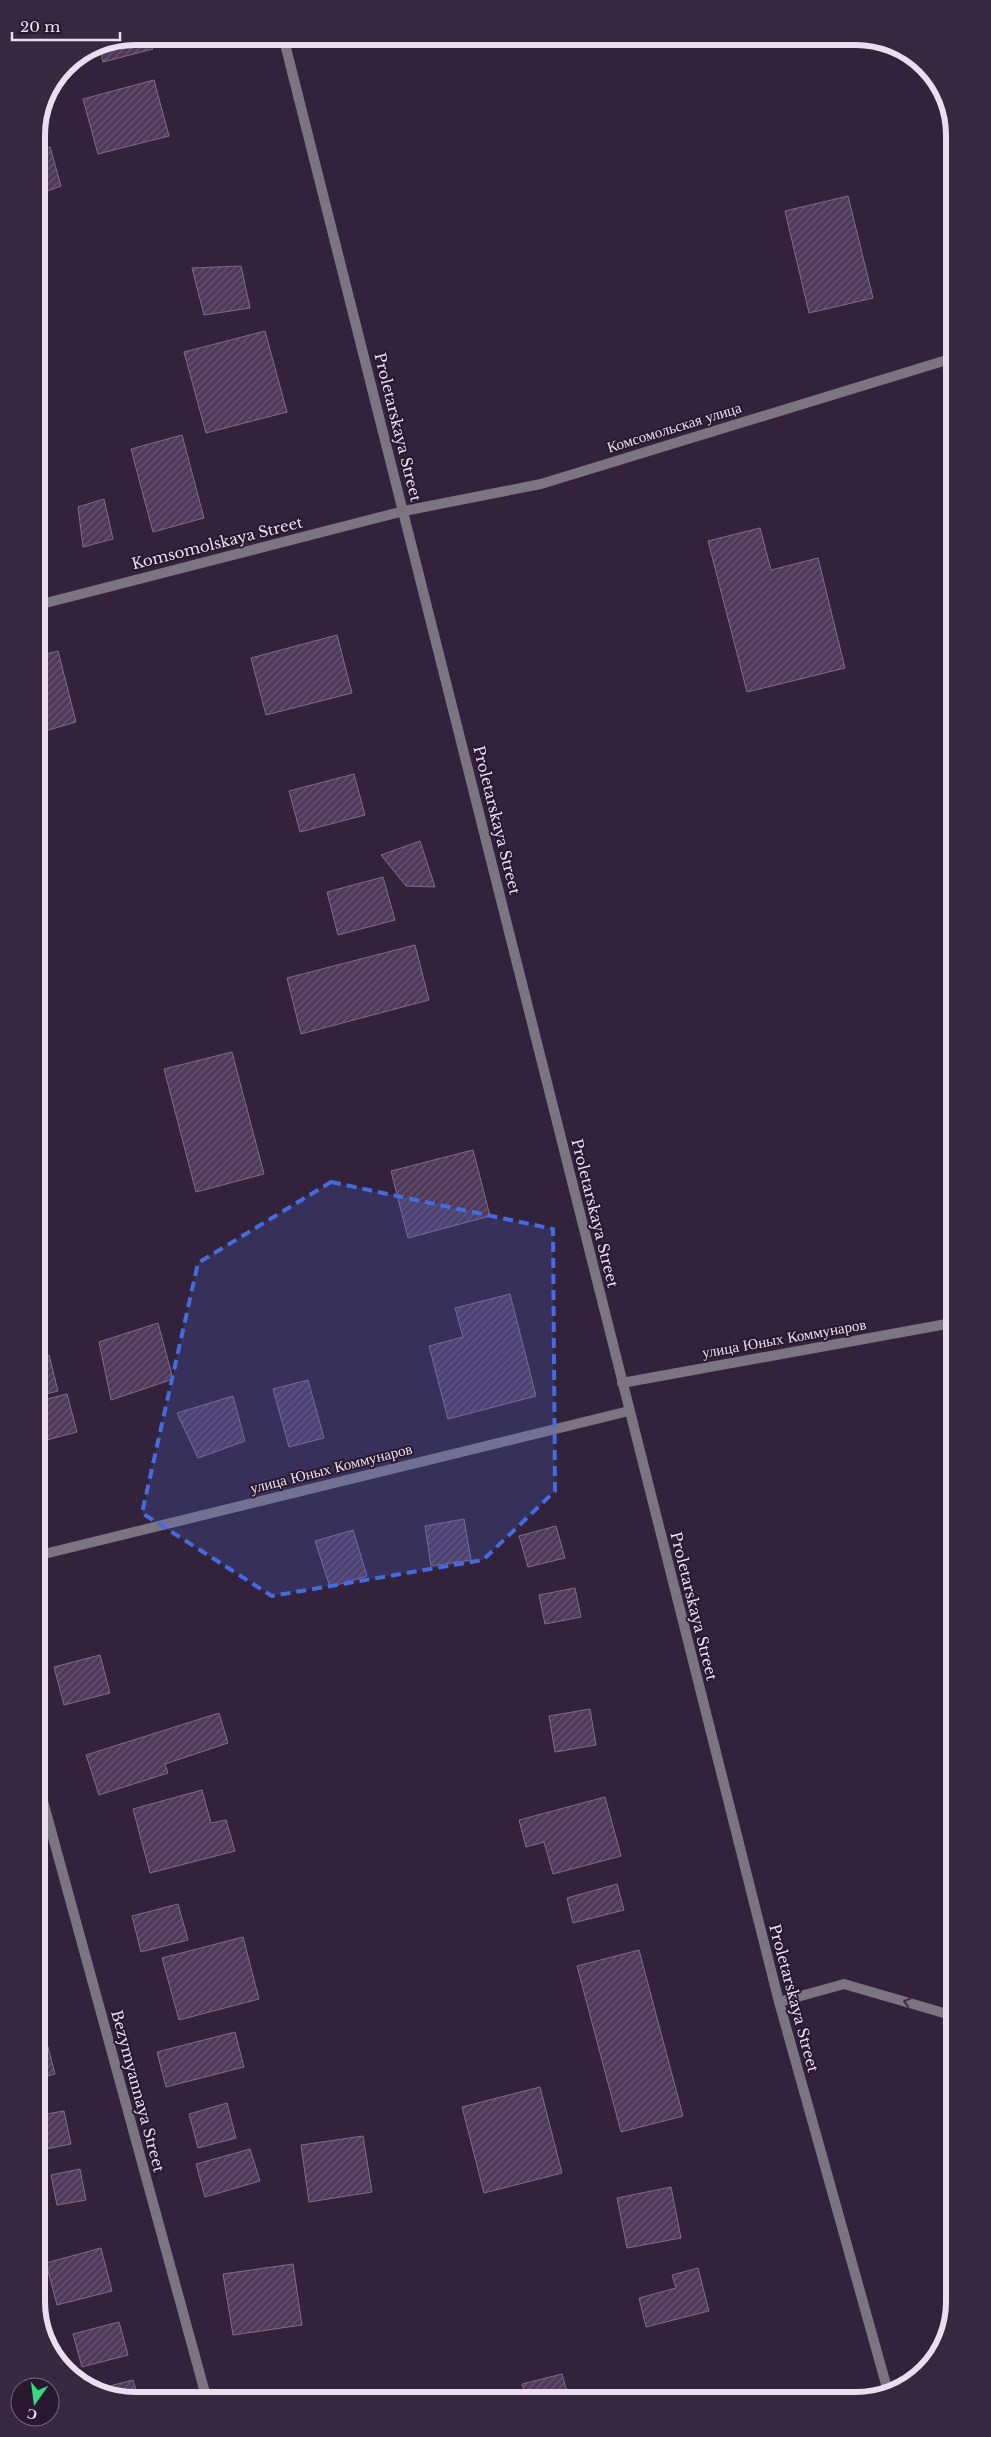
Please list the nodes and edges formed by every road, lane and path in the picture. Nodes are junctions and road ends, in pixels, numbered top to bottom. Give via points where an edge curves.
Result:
1 (285, 45) edge
2 (946, 360) edge
3 (404, 510) junction
4 (45, 603) edge
5 (946, 1324) edge
6 (622, 1383) junction
7 (628, 1411) junction
8 (45, 1554) edge
9 (45, 1808) edge
10 (779, 2002) junction
11 (946, 2014) edge
12 (887, 2386) edge
13 (205, 2392) edge

1 - 3 street, Proletarskaya Street
2 - 3 street, Комсомольская улица via 541,484
3 - 4 street, Komsomolskaya Street
3 - 6 street, Proletarskaya Street
5 - 6 street, улица Юных Коммунаров
6 - 7 street, Proletarskaya Street
7 - 8 street, улица Юных Коммунаров
7 - 10 street, Proletarskaya Street
9 - 13 street, Bezymyannaya Street
11 -> 10 street via 844,1984
10 - 12 street, Proletarskaya Street

